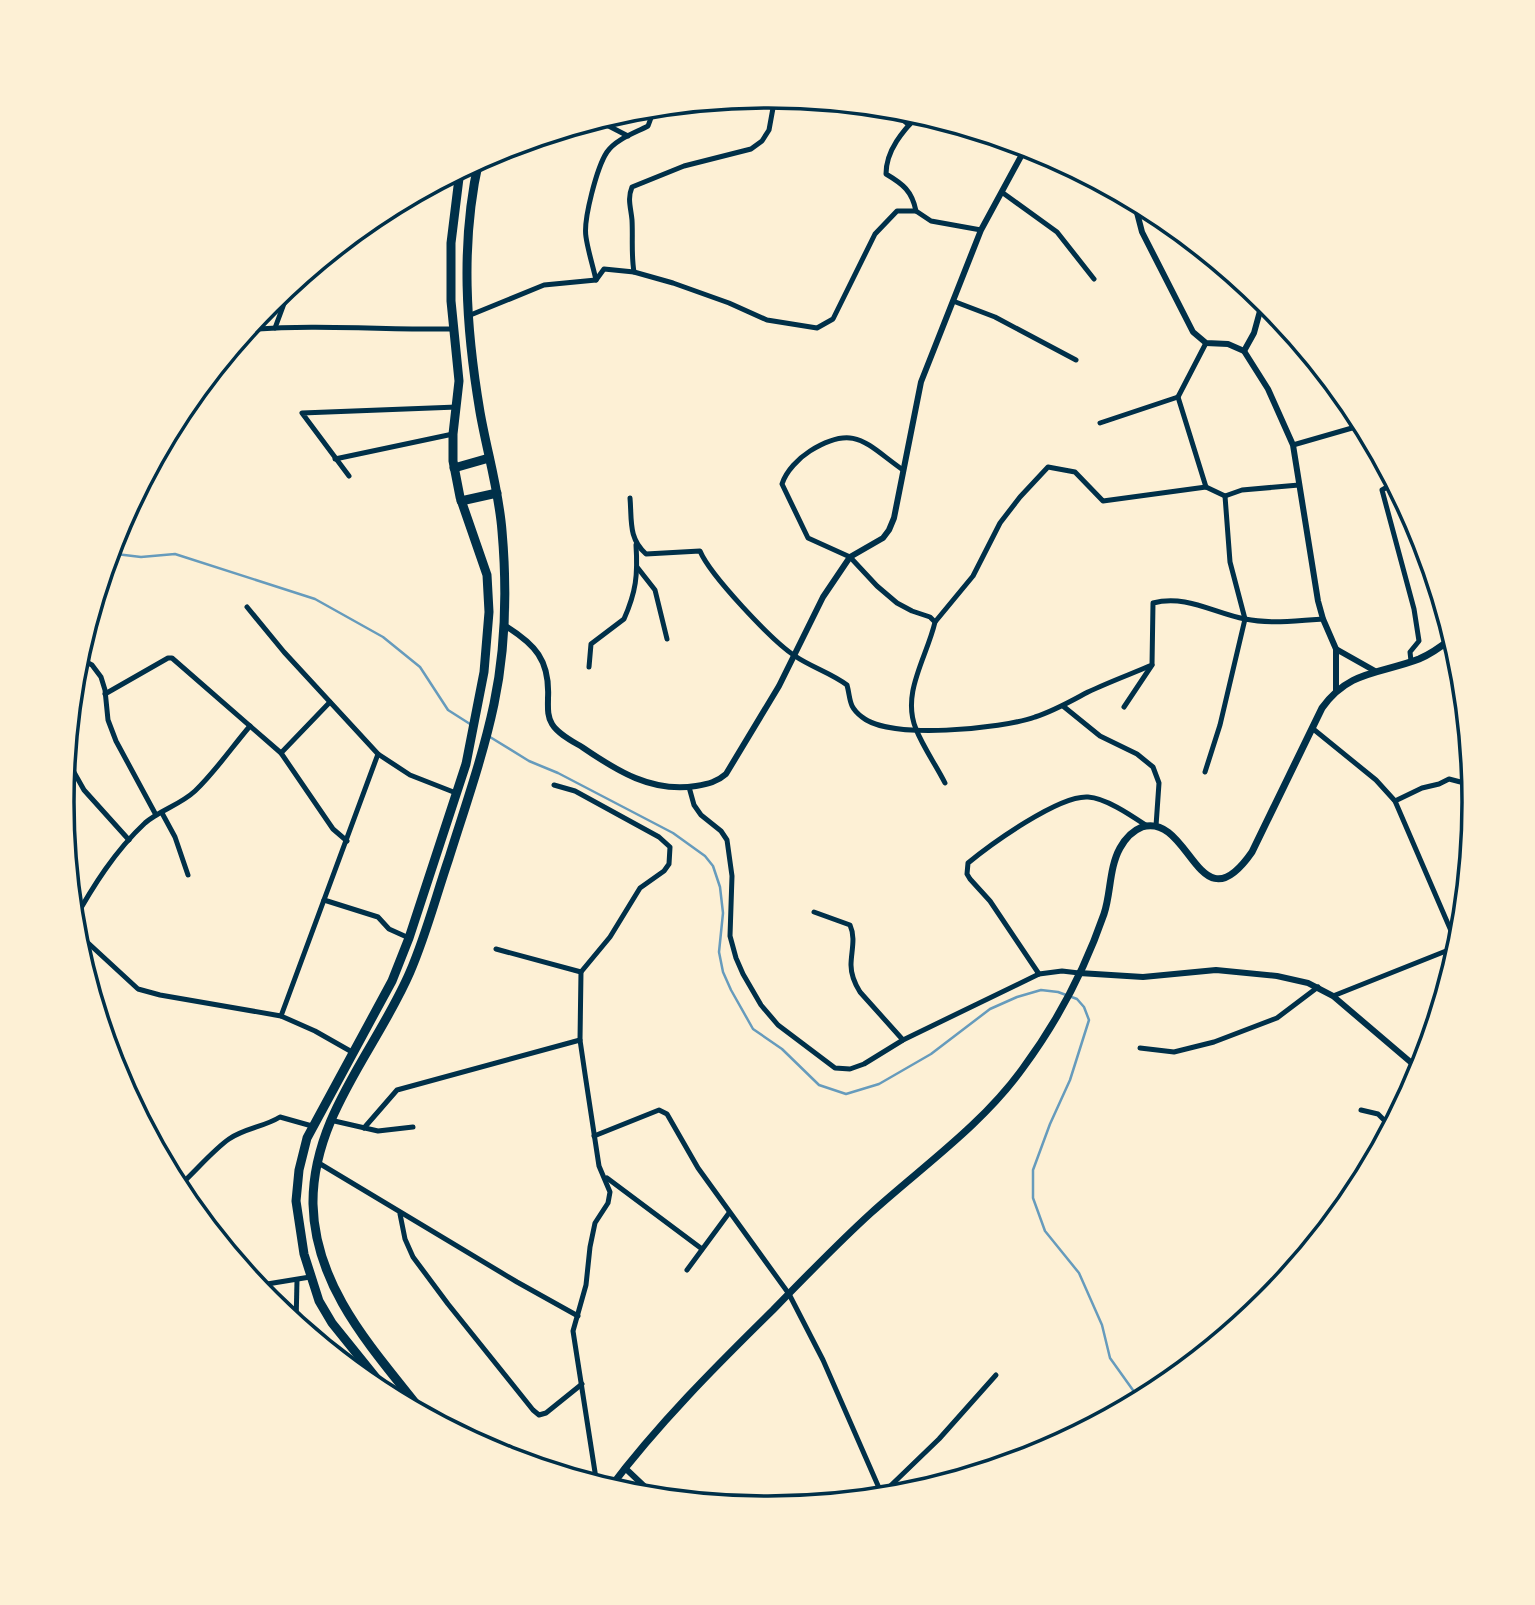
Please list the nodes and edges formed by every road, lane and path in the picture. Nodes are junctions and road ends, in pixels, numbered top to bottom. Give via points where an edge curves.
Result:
1 (773, 108) edge
2 (651, 119) edge
3 (911, 124) edge
4 (610, 127) edge
5 (628, 136) junction
6 (1021, 157) edge
7 (477, 173) edge
8 (459, 181) edge
9 (1003, 193) junction
10 (916, 211) junction
11 (1138, 216) edge
12 (981, 230) junction
13 (634, 272) junction
14 (1094, 279) dead end
15 (596, 280) junction
16 (953, 301) junction
17 (283, 306) edge
18 (1259, 313) edge
19 (468, 316) junction
20 (275, 328) junction
21 (261, 329) edge
22 (454, 329) junction
23 (1206, 343) junction
24 (1244, 351) junction
25 (1076, 360) dead end
26 (1178, 397) junction
27 (457, 407) junction
28 (1100, 423) dead end
29 (1352, 429) edge
30 (453, 434) junction
31 (1293, 445) junction
32 (489, 458) junction
33 (335, 459) junction
34 (454, 468) junction
35 (903, 470) junction
36 (349, 476) dead end
37 (1299, 485) junction
38 (1206, 487) junction
39 (1386, 488) edge
40 (497, 493) junction
41 (1225, 496) junction
42 (631, 498) dead end
43 (461, 501) junction
44 (636, 545) junction
45 (850, 557) junction
46 (637, 567) junction
47 (247, 607) dead end
48 (1245, 619) junction
49 (1323, 619) junction
50 (935, 622) junction
51 (504, 625) junction
52 (667, 639) dead end
53 (1443, 645) edge
54 (1336, 649) junction
55 (794, 655) junction
56 (1411, 661) junction
57 (88, 663) edge
58 (1153, 665) junction
59 (589, 667) dead end
60 (1375, 671) junction
61 (1336, 690) junction
62 (105, 694) junction
63 (330, 702) junction
64 (1063, 706) junction
65 (1124, 707) dead end
66 (250, 726) junction
67 (1312, 728) junction
68 (916, 731) junction
69 (281, 753) junction
70 (378, 754) junction
71 (1205, 772) dead end
72 (75, 773) edge
73 (1461, 782) edge
74 (945, 783) dead end
75 (554, 785) dead end
76 (689, 787) junction
77 (456, 793) junction
78 (1395, 801) junction
79 (159, 814) junction
80 (1151, 826) junction
81 (129, 841) junction
82 (347, 841) junction
83 (188, 875) dead end
84 (324, 900) junction
85 (81, 907) edge
86 (814, 912) dead end
87 (1450, 928) edge
88 (409, 938) junction
89 (88, 943) edge
90 (496, 949) dead end
91 (1445, 951) edge
92 (581, 972) junction
93 (1079, 973) junction
94 (1038, 974) junction
95 (1318, 987) junction
96 (1333, 996) junction
97 (281, 1016) junction
98 (580, 1040) junction
99 (903, 1040) junction
100 (1140, 1048) dead end
101 (349, 1057) junction
102 (1411, 1064) edge
103 (358, 1068) junction
104 (1361, 1110) dead end
105 (330, 1120) junction
106 (1384, 1120) edge
107 (313, 1126) junction
108 (413, 1127) dead end
109 (363, 1128) junction
110 (594, 1136) junction
111 (317, 1162) junction
112 (604, 1175) junction
113 (185, 1180) edge
114 (729, 1213) junction
115 (400, 1214) junction
116 (702, 1250) junction
117 (687, 1270) dead end
118 (310, 1277) junction
119 (297, 1280) junction
120 (269, 1284) edge
121 (789, 1294) junction
122 (296, 1311) edge
123 (578, 1316) junction
124 (372, 1373) edge
125 (996, 1375) dead end
126 (582, 1384) junction
127 (413, 1399) edge
128 (625, 1468) junction
129 (595, 1475) edge
130 (616, 1479) edge
131 (641, 1485) edge
132 (893, 1485) edge
133 (878, 1487) edge

1 - 13 street via 769,130 751,149 684,166 632,187 628,196
2 - 5 street via 648,126
3 - 10 street via 897,139 886,174 912,194
4 - 5 street
5 - 15 street via 607,152 589,208 585,235
6 - 9 street
7 - 19 highway via 469,222
8 - 22 highway via 451,243
9 - 12 street
9 - 14 street via 1057,232
10 - 12 street via 931,221
10 - 13 street via 897,211 875,234 832,319 817,328 767,320
11 - 23 street via 1193,332
12 - 16 street
13 - 15 street via 604,269
15 - 19 street via 544,285
16 - 25 street via 995,317
16 - 35 street via 918,391
17 - 20 street
18 - 24 street
19 - 32 highway
20 - 21 street
20 - 22 street
22 - 27 highway
23 - 24 street via 1228,344
23 - 26 street
24 - 31 street via 1268,389
26 - 28 street
26 - 38 street
27 - 30 highway
27 - 33 street via 302,413
29 - 31 street
30 - 33 street
30 - 34 highway
31 - 37 street
32 - 34 highway
32 - 40 highway
33 - 36 street
34 - 43 highway
35 - 45 street via 889,530
35 - 45 street via 861,440 842,436 805,454 784,476 783,490 808,538
37 - 41 street
37 - 49 street
38 - 41 street
38 - 50 street via 1103,501 1075,472 1048,467 1000,523 974,576
39 - 56 street via 1382,490 1415,609 1419,641 1410,652
40 - 43 highway
40 - 51 highway
41 - 48 street via 1230,562
42 - 44 street
43 - 77 highway via 487,575 489,612 477,718
44 - 46 street
44 - 55 street via 646,554 700,551 723,585
45 - 50 street via 897,603
45 - 55 street via 823,597
46 - 52 street via 655,590
46 - 59 street via 624,619 591,643
47 - 63 street
48 - 49 street
48 - 58 street via 1166,599 1153,603
48 - 71 street
49 - 54 street
50 - 68 street via 913,687
51 - 76 street via 530,644 545,663 548,714 555,728 643,783
51 - 103 highway via 490,721 478,766 411,971
53 - 56 main road
54 - 60 street
54 - 61 street
55 - 68 street via 847,685 848,699 862,718
55 - 76 street via 726,774
56 - 60 main road
57 - 62 street via 101,677
58 - 64 street
58 - 65 street
60 - 61 main road
61 - 67 main road
62 - 66 street via 172,658
62 - 79 street via 116,741
63 - 69 street
63 - 70 street
64 - 68 street via 1011,724
64 - 80 street via 1100,736 1153,767 1159,783
66 - 69 street
66 - 79 street via 197,789
67 - 78 street
67 - 80 main road via 1252,852 1230,874 1214,877 1200,871 1178,839
68 - 74 street
69 - 82 street via 333,829
70 - 77 street via 410,775
70 - 82 street
72 - 81 street
73 - 78 street via 1449,779
75 - 92 street via 575,791 659,836 670,847 669,864 640,887 610,937
76 - 99 street via 701,816 727,840 732,876 730,936 736,958 761,1005 778,1025 835,1068 864,1064
77 - 88 highway
78 - 87 street
79 - 81 street
79 - 83 street via 175,837
80 - 93 main road via 1132,833 1118,850 1107,906
80 - 94 street via 1088,797 1070,800 1006,834 968,863 967,874
81 - 85 street
82 - 84 street
84 - 88 street via 378,917 389,929
84 - 97 street
86 - 99 street via 850,925 855,983
88 - 101 highway
89 - 97 street via 138,989
90 - 92 street
91 - 96 street
92 - 98 street
93 - 94 street
93 - 95 street via 1143,976 1240,971
93 - 121 main road via 1024,1067 988,1112 871,1213
94 - 99 street
95 - 96 street
95 - 100 street via 1277,1018 1214,1042 1174,1052
96 - 102 street
97 - 101 street via 315,1031
98 - 109 street via 397,1090
98 - 110 street
101 - 103 highway
101 - 107 highway
103 - 105 highway
104 - 106 street
105 - 109 street
105 - 111 highway
107 - 113 street via 280,1117 248,1129 228,1140
107 - 118 highway via 301,1157 296,1201
108 - 109 street via 390,1131
110 - 112 street
110 - 114 street via 664,1112
111 - 115 street
111 - 127 highway via 315,1226 334,1293
112 - 116 street
112 - 123 street via 610,1192 608,1203 595,1223
114 - 116 street
114 - 121 street
115 - 123 street
115 - 126 street via 405,1239 419,1265 533,1410 539,1415 546,1413
116 - 117 street
118 - 119 street
118 - 124 highway via 332,1323
119 - 120 street
119 - 122 street
121 - 128 main road
121 - 133 street
123 - 126 street via 573,1343
125 - 132 street
126 - 129 street
128 - 130 main road
128 - 131 street

